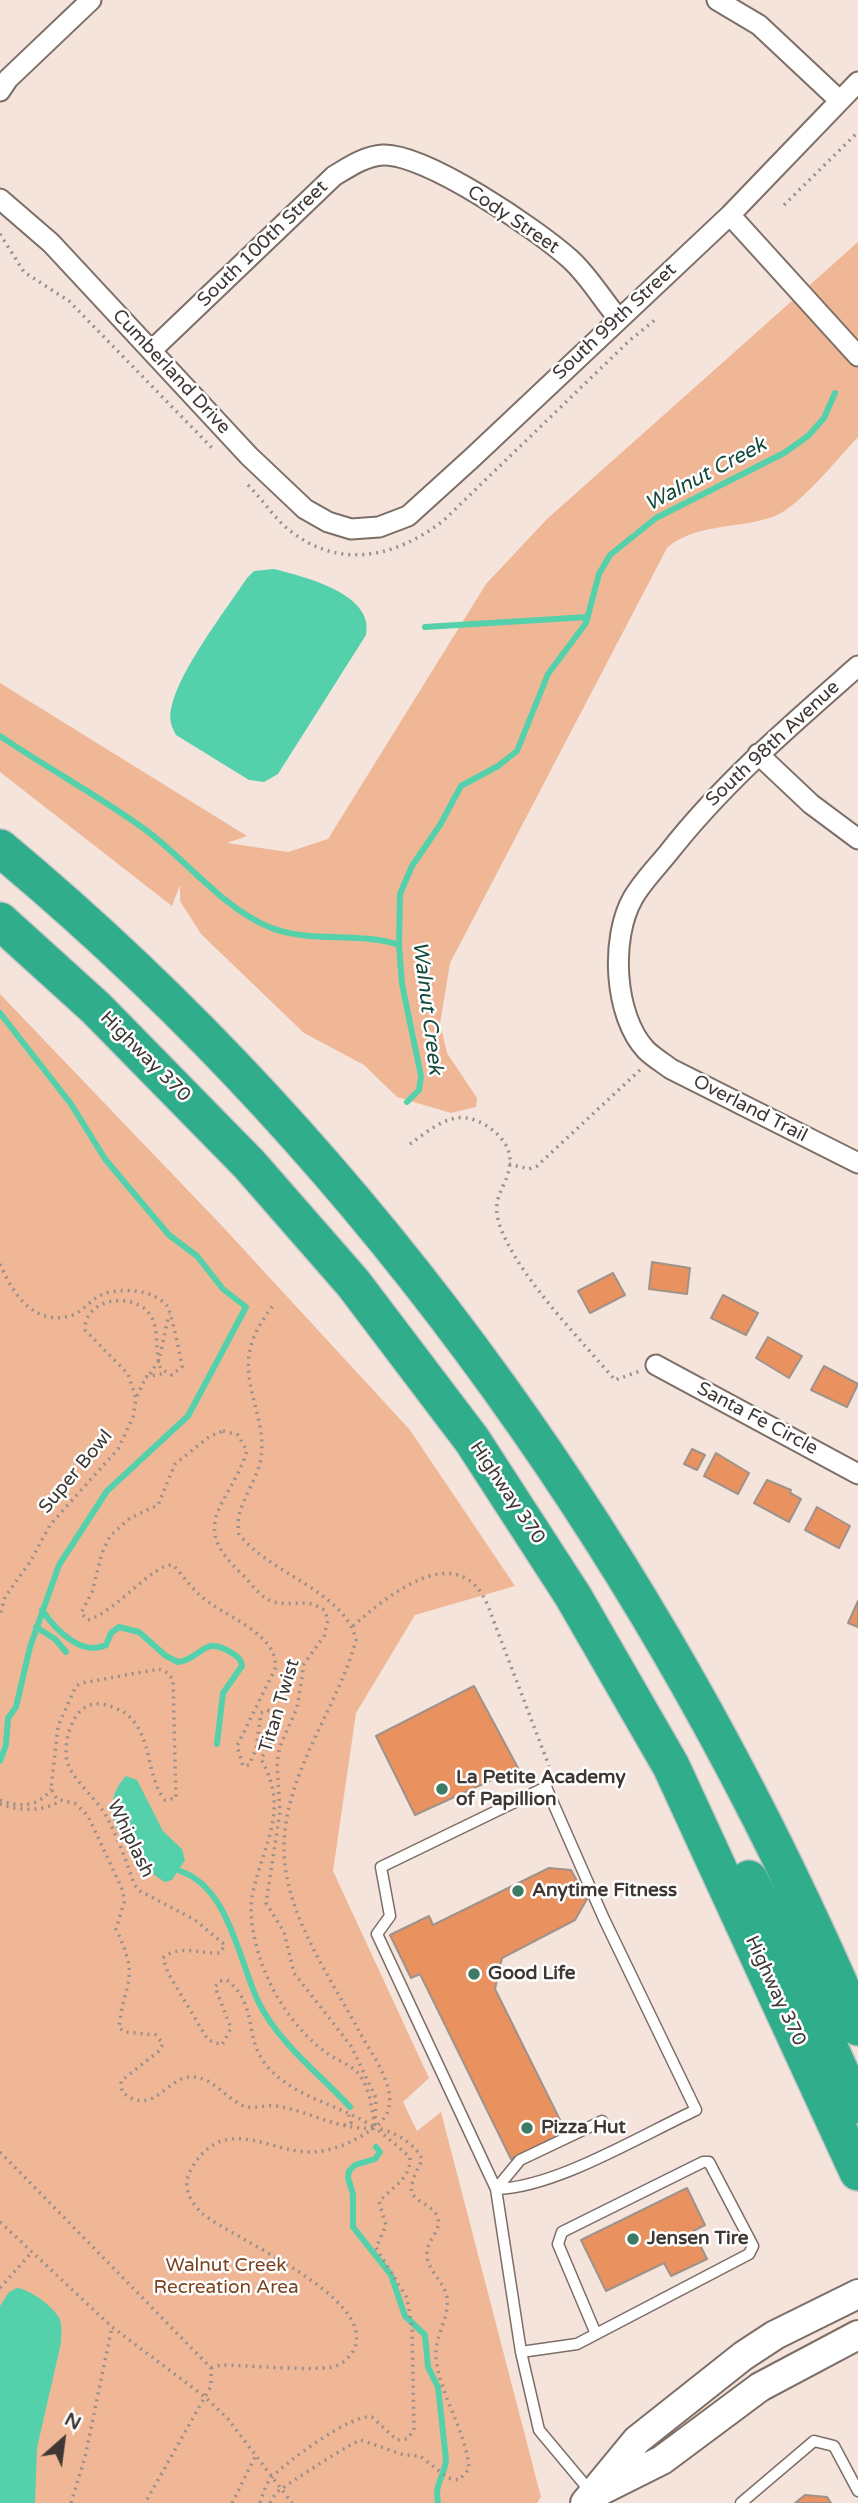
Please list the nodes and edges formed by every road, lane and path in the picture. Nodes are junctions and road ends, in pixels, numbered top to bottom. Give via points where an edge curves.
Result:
1 (90, 0) edge
2 (717, 0) edge
3 (858, 82) edge
4 (0, 91) edge
5 (839, 100) junction
6 (858, 132) edge
7 (385, 155) joint
8 (0, 199) edge
9 (784, 205) dead end
10 (730, 215) junction
11 (0, 233) edge
12 (618, 317) junction
13 (656, 319) dead end
14 (152, 350) junction
15 (858, 356) edge
16 (217, 453) dead end
17 (244, 481) dead end
18 (352, 529) joint
19 (858, 666) edge
20 (758, 754) junction
21 (858, 839) edge
22 (0, 848) edge
23 (0, 921) edge
24 (650, 1053) junction
25 (410, 1144) dead end
26 (858, 1163) edge
27 (509, 1164) junction
28 (0, 1264) edge
29 (274, 1304) dead end
30 (169, 1307) junction
31 (158, 1362) junction
32 (656, 1365) joint
33 (166, 1373) junction
34 (150, 1374) junction
35 (136, 1398) junction
36 (858, 1474) edge
37 (0, 1615) edge
38 (353, 1626) junction
39 (671, 1766) junction
40 (547, 1783) junction
41 (51, 1789) junction
42 (60, 1801) junction
43 (0, 1802) edge
44 (858, 2027) edge
45 (372, 2111) junction
46 (858, 2111) edge
47 (349, 2114) junction
48 (363, 2120) junction
49 (602, 2121) dead end
50 (342, 2125) junction
51 (375, 2128) junction
52 (0, 2152) edge
53 (858, 2172) edge
54 (496, 2189) junction
55 (0, 2222) edge
56 (32, 2252) junction
57 (0, 2288) edge
58 (858, 2294) edge
59 (112, 2327) junction
60 (596, 2334) junction
61 (858, 2335) edge
62 (522, 2353) junction
63 (211, 2368) junction
64 (205, 2397) junction
65 (256, 2455) junction
66 (273, 2476) junction
67 (282, 2488) junction
68 (858, 2491) edge
69 (594, 2500) edge
70 (71, 2503) edge
71 (145, 2503) edge
72 (232, 2503) edge
73 (260, 2503) edge
74 (270, 2503) edge
75 (292, 2503) edge
76 (741, 2503) edge

1 - 4 street
2 - 5 street via 759,25
3 - 5 street, South 99th Street
5 - 10 street, South 99th Street
6 - 9 path
7 - 12 street, Cody Street via 430,168 523,224 571,260
7 - 14 street, South 100th Street via 357,162 334,176
8 - 14 street, Cumberland Drive via 51,243
10 - 12 street, South 99th Street
10 - 15 street
11 - 16 path via 24,272 69,301
12 - 18 street, South 99th Street via 408,516 379,527
13 - 17 path via 443,521 400,548 361,555 339,553 304,540 273,515
14 - 18 street, Cumberland Drive via 249,456 305,509
19 - 20 street, South 98th Avenue
20 - 21 street via 811,804
20 - 24 street, South 98th Avenue via 698,815 632,899 620,938 617,979 628,1016
22 - 44 highway via 185,1018 318,1158 520,1413 705,1714 760,1818
23 - 39 highway, Highway 370 via 169,1080 353,1283 472,1440 524,1518
24 - 26 street, Overland Trail via 671,1069
24 - 27 path via 537,1166 529,1169
25 - 27 path via 458,1117 472,1119 501,1137 509,1149
27 - 32 path via 496,1201 504,1236 516,1256 615,1380
28 - 30 path via 17,1297 46,1316 69,1316 114,1291 140,1292
29 - 38 path via 250,1348 250,1386 260,1418 261,1456 239,1515 239,1534 260,1556 327,1600
30 - 31 path
30 - 33 path via 182,1367 177,1373
31 - 33 path
31 - 34 path, Super Bowl
31 - 35 path via 156,1329 145,1308 135,1303 101,1303 89,1313 85,1330 128,1374
32 - 36 street, Santa Fe Circle
33 - 34 path
34 - 35 path, Super Bowl
35 - 37 path, Super Bowl via 118,1449 50,1525 5,1597
38 - 40 path via 398,1588 421,1578 439,1574 474,1585 483,1594 547,1755
38 - 51 path via 351,1656 292,1796 284,1851 299,1915 388,2088 389,2109
39 - 46 highway via 744,1868
39 - 53 highway, Highway 370
40 - 54 lane via 381,1867 390,1916 376,1934
40 - 54 lane via 604,1919 696,2110 573,2168 516,2188
41 - 42 path, Whiplash
41 - 43 path via 25,1806
41 - 47 path, Whiplash via 58,1726 76,1686 159,1670 168,1673 175,1702 176,1798 165,1800 159,1793 151,1755 125,1713 101,1704 89,1704 76,1715 67,1737 67,1761 105,1815 140,1891 195,1920 225,1945 220,1952 186,1950 169,1952 163,1958 208,2040 222,2045 231,2028 215,1987 227,1980 250,2012 254,2043 264,2063 289,2085
42 - 43 path via 40,1809
42 - 50 path, Whiplash via 76,1804 88,1816 123,1891 116,1930 130,1962 131,1977 119,2028 156,2035 163,2044 121,2081 122,2092 153,2099 190,2076 212,2083 245,2106 276,2106
45 - 48 path via 370,2118
45 - 51 path, Titan Twist
45 - 51 path, Titan Twist via 357,2072 300,2029 260,1960 252,1894 276,1813 276,1796 261,1759 279,1728 278,1714 261,1713 249,1765 243,1766 237,1746 275,1670 270,1647 261,1636 202,1598 173,1565 158,1568 103,1616 88,1620 81,1613 110,1536 130,1518 158,1505 175,1464 218,1432 238,1435 247,1451 216,1512 214,1525 221,1551 262,1596 287,1604 312,1603 325,1611 328,1620 324,1636 304,1664 297,1707 278,1754 280,1812 266,1903 284,1932 294,1973 351,2046 376,2098
47 - 48 path, Whiplash
47 - 50 path via 351,2123
48 - 51 path, Whiplash
49 - 54 lane via 520,2160
50 - 51 path, Whiplash
51 - 63 path via 322,2152 230,2139 206,2150 197,2160 187,2179 192,2203 337,2300 355,2325 357,2337 351,2354 334,2367
51 - 66 path via 410,2157 399,2185 379,2203 386,2225 376,2248 407,2298 414,2430 407,2439 397,2440 380,2422 366,2416 300,2453
51 - 67 path via 396,2135 422,2159 411,2193 431,2207 438,2220 426,2250 427,2260 447,2298 436,2358 469,2469 459,2480 448,2478 420,2456 361,2440
52 - 63 path
54 - 62 lane
55 - 56 path
56 - 57 path
56 - 59 path
58 - 69 main road via 743,2356 637,2440
59 - 64 path
59 - 70 path
60 - 60 lane via 749,2254 753,2246 709,2162 562,2232 558,2244
60 - 62 lane via 577,2344
61 - 69 main road via 760,2387 662,2460
62 - 69 lane via 539,2430
63 - 64 path via 213,2379
64 - 65 path
64 - 71 path
65 - 66 path
65 - 72 path
66 - 67 path
66 - 73 path
67 - 74 path
67 - 75 path
68 - 76 lane via 834,2446 814,2441

